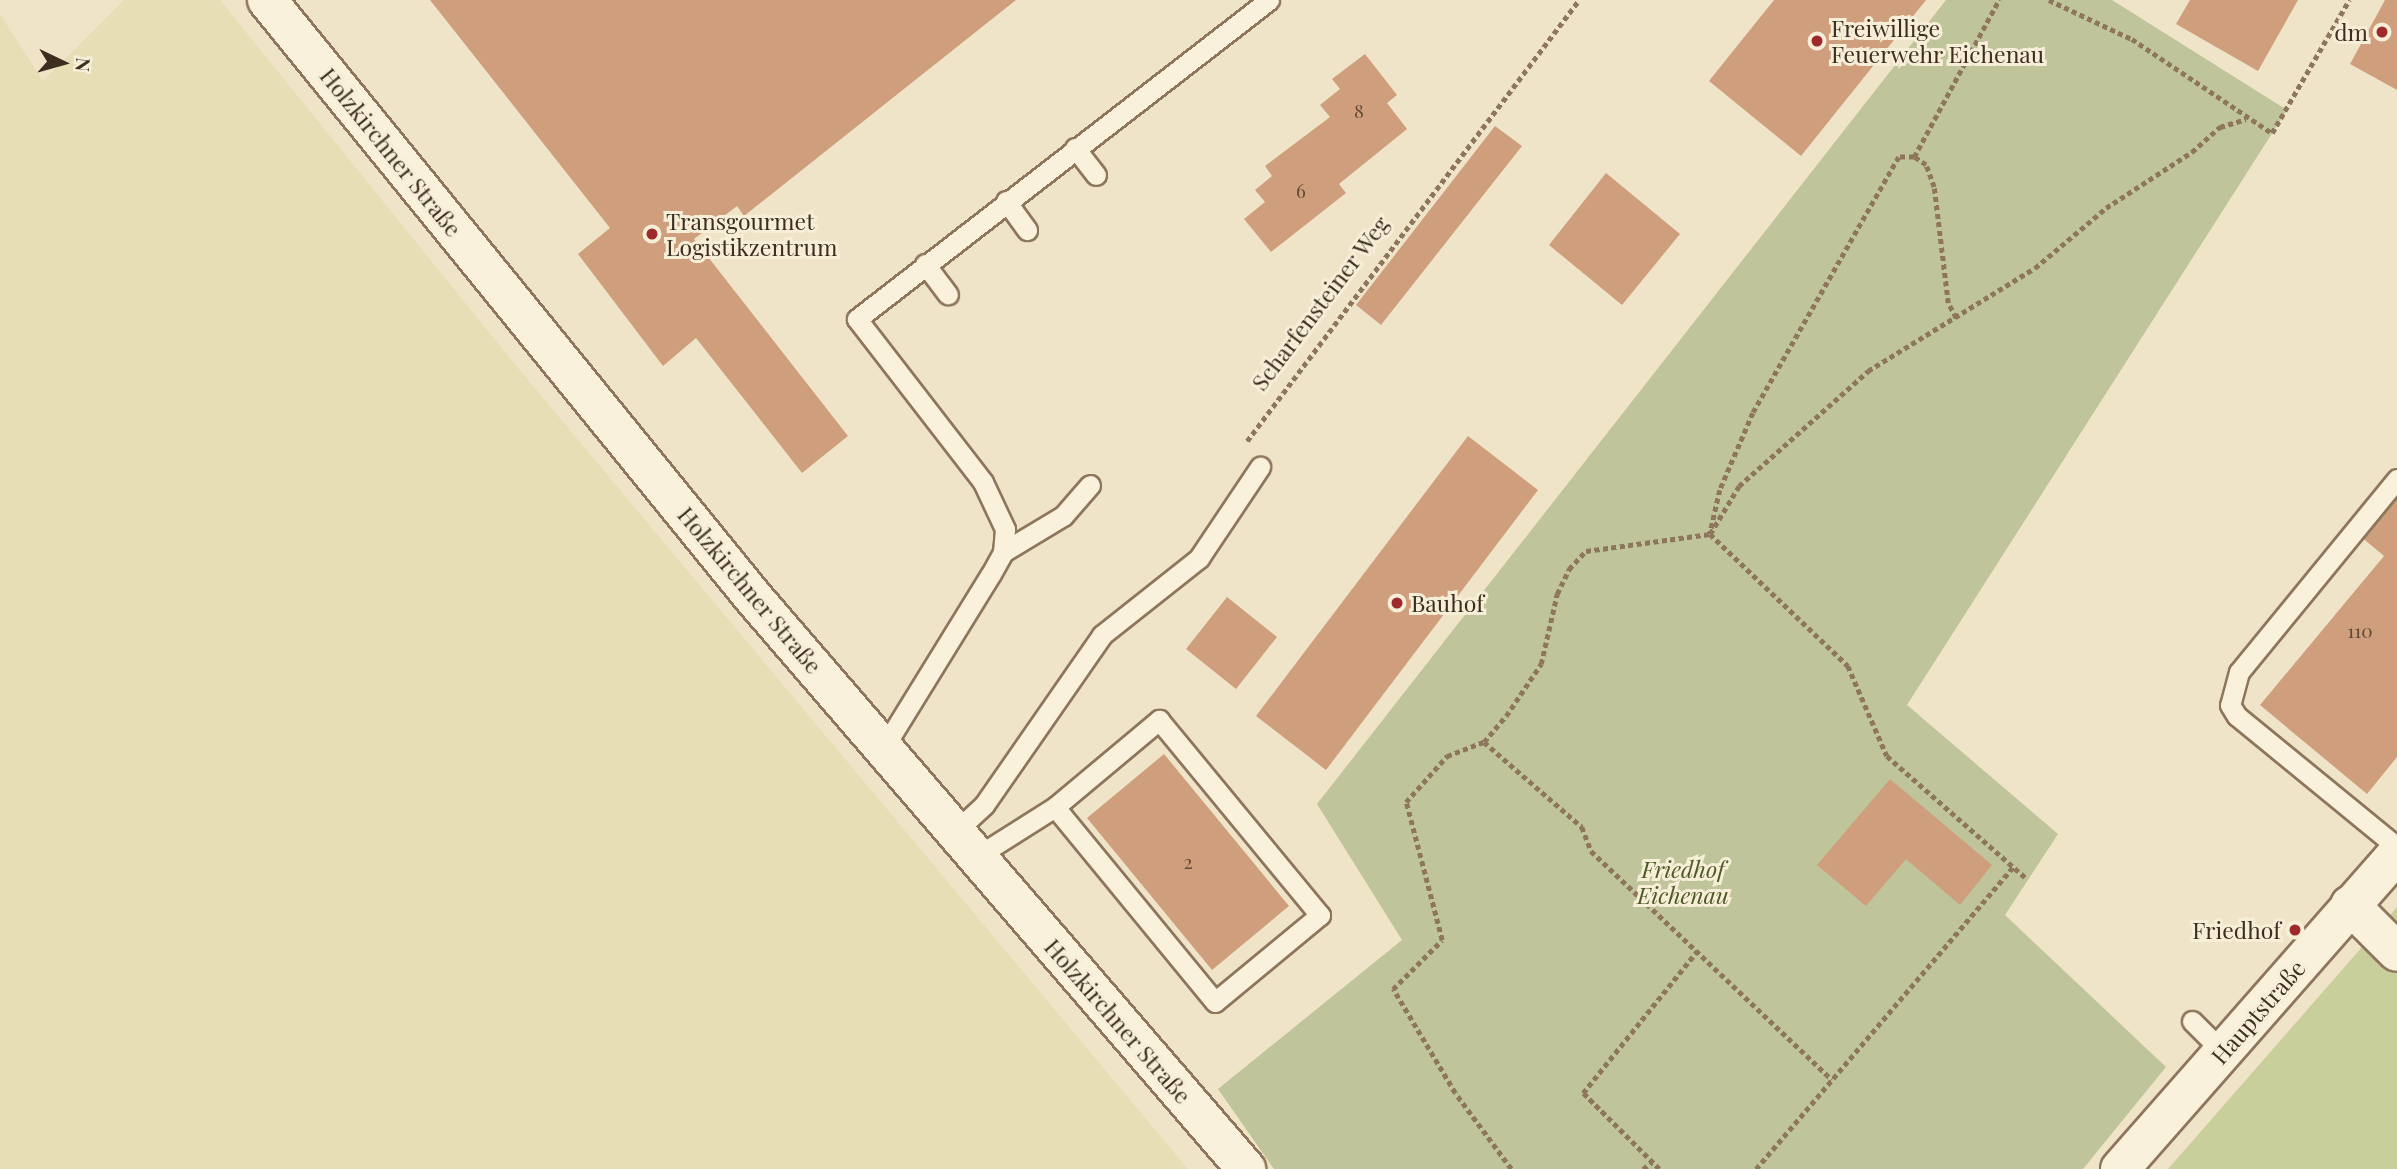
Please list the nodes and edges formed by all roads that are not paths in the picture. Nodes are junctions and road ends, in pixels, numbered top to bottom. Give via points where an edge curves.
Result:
1 (267, 0) edge
2 (1269, 0) edge
3 (1076, 148) junction
4 (1096, 175) dead end
5 (1006, 201) junction
6 (1027, 230) dead end
7 (925, 264) junction
8 (948, 294) dead end
9 (1260, 467) dead end
10 (2397, 479) edge
11 (1090, 485) dead end
12 (1003, 552) junction
13 (884, 747) junction
14 (1055, 807) junction
15 (965, 844) junction
16 (2397, 847) edge
17 (2397, 855) edge
18 (2350, 905) junction
19 (2397, 952) edge
20 (2192, 1021) dead end
21 (2224, 1052) junction
22 (1246, 1169) edge
23 (2120, 1169) edge

1 - 13 street, Holzkirchner Straße via 752,596
2 - 3 lane
3 - 4 lane
3 - 5 lane
5 - 6 lane
5 - 7 lane
7 - 8 lane
7 - 12 lane via 857,319 983,482 1005,529
9 - 15 lane via 1199,558 1102,635 984,805
10 - 16 lane via 2239,672 2230,705 2237,716
11 - 12 lane via 1063,516
12 - 13 lane
13 - 15 street, Holzkirchner Straße
14 - 14 lane via 1216,1002 1320,915 1159,720
14 - 15 lane
15 - 22 street, Holzkirchner Straße
17 - 18 street, Hauptstraße
18 - 19 street
18 - 21 street, Hauptstraße
20 - 21 lane
21 - 23 street, Hauptstraße

